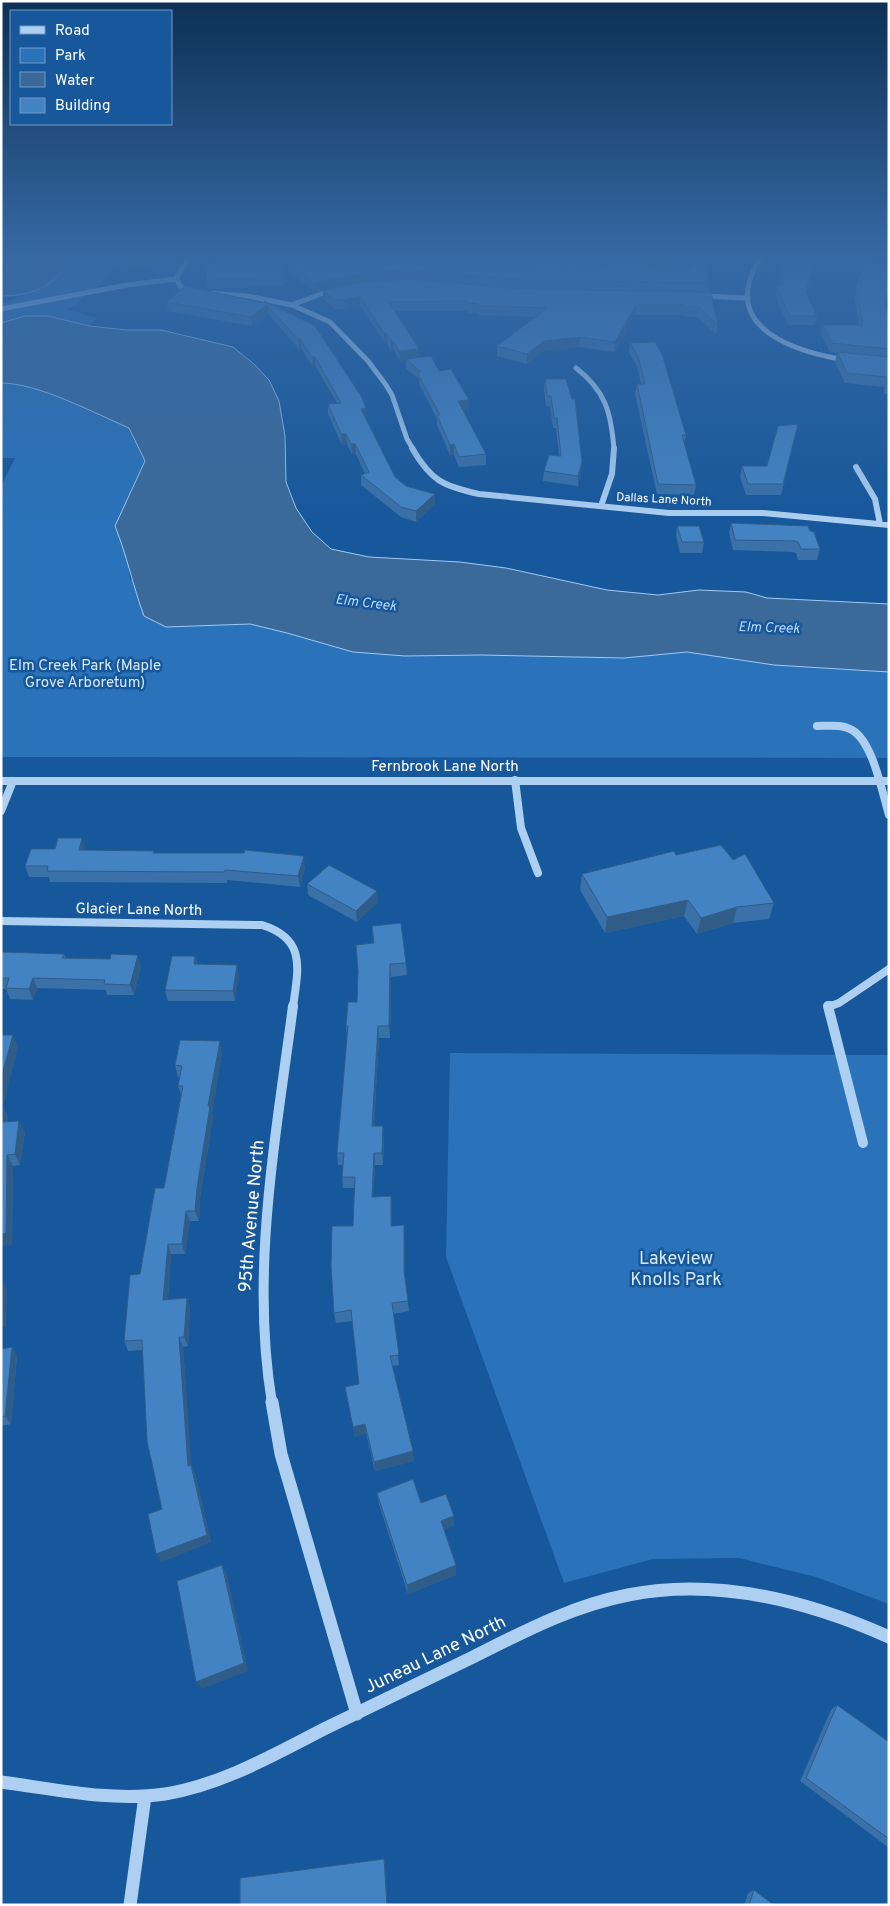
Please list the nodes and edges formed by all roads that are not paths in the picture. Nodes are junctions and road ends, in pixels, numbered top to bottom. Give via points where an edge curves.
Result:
1 (351, 344) edge
2 (788, 344) edge
3 (853, 361) edge
4 (576, 368) dead end
5 (856, 467) dead end
6 (601, 506) junction
7 (880, 524) junction
8 (889, 525) edge
9 (817, 726) dead end
10 (515, 780) junction
11 (1, 781) edge
12 (13, 781) junction
13 (878, 781) junction
14 (889, 781) edge
15 (1, 811) edge
16 (889, 815) edge
17 (538, 874) dead end
18 (1, 921) edge
19 (276, 929) joint
20 (889, 969) edge
21 (863, 1143) dead end
22 (889, 1637) edge
23 (357, 1714) junction
24 (1, 1782) edge
25 (145, 1796) junction
26 (130, 1905) edge

1 - 6 street, Dallas Lane North via 392,395 406,439 423,467 440,482 478,494
2 - 3 street via 809,353
4 - 6 street via 593,382 606,404 615,460
5 - 7 street via 875,500
6 - 7 street, Dallas Lane North via 669,513 763,513
7 - 8 street, Dallas Lane North
9 - 13 street via 841,726 854,730 871,754
10 - 12 street, Fernbrook Lane North
10 - 13 street, Fernbrook Lane North
10 - 17 street via 518,822
11 - 12 street, Fernbrook Lane North
12 - 15 street
13 - 14 street, Fernbrook Lane North
13 - 16 street
18 - 19 street, Glacier Lane North via 262,924
19 - 23 street, 95th Avenue North via 289,938 296,950 298,967 266,1216 263,1296 266,1366 281,1454
20 - 21 street via 839,1003 828,1006
22 - 23 street, Juneau Lane North via 861,1623 789,1600 688,1589 638,1593 551,1618
23 - 25 street, Juneau Lane North via 223,1776 184,1790
24 - 25 street, Juneau Lane North
25 - 26 street

